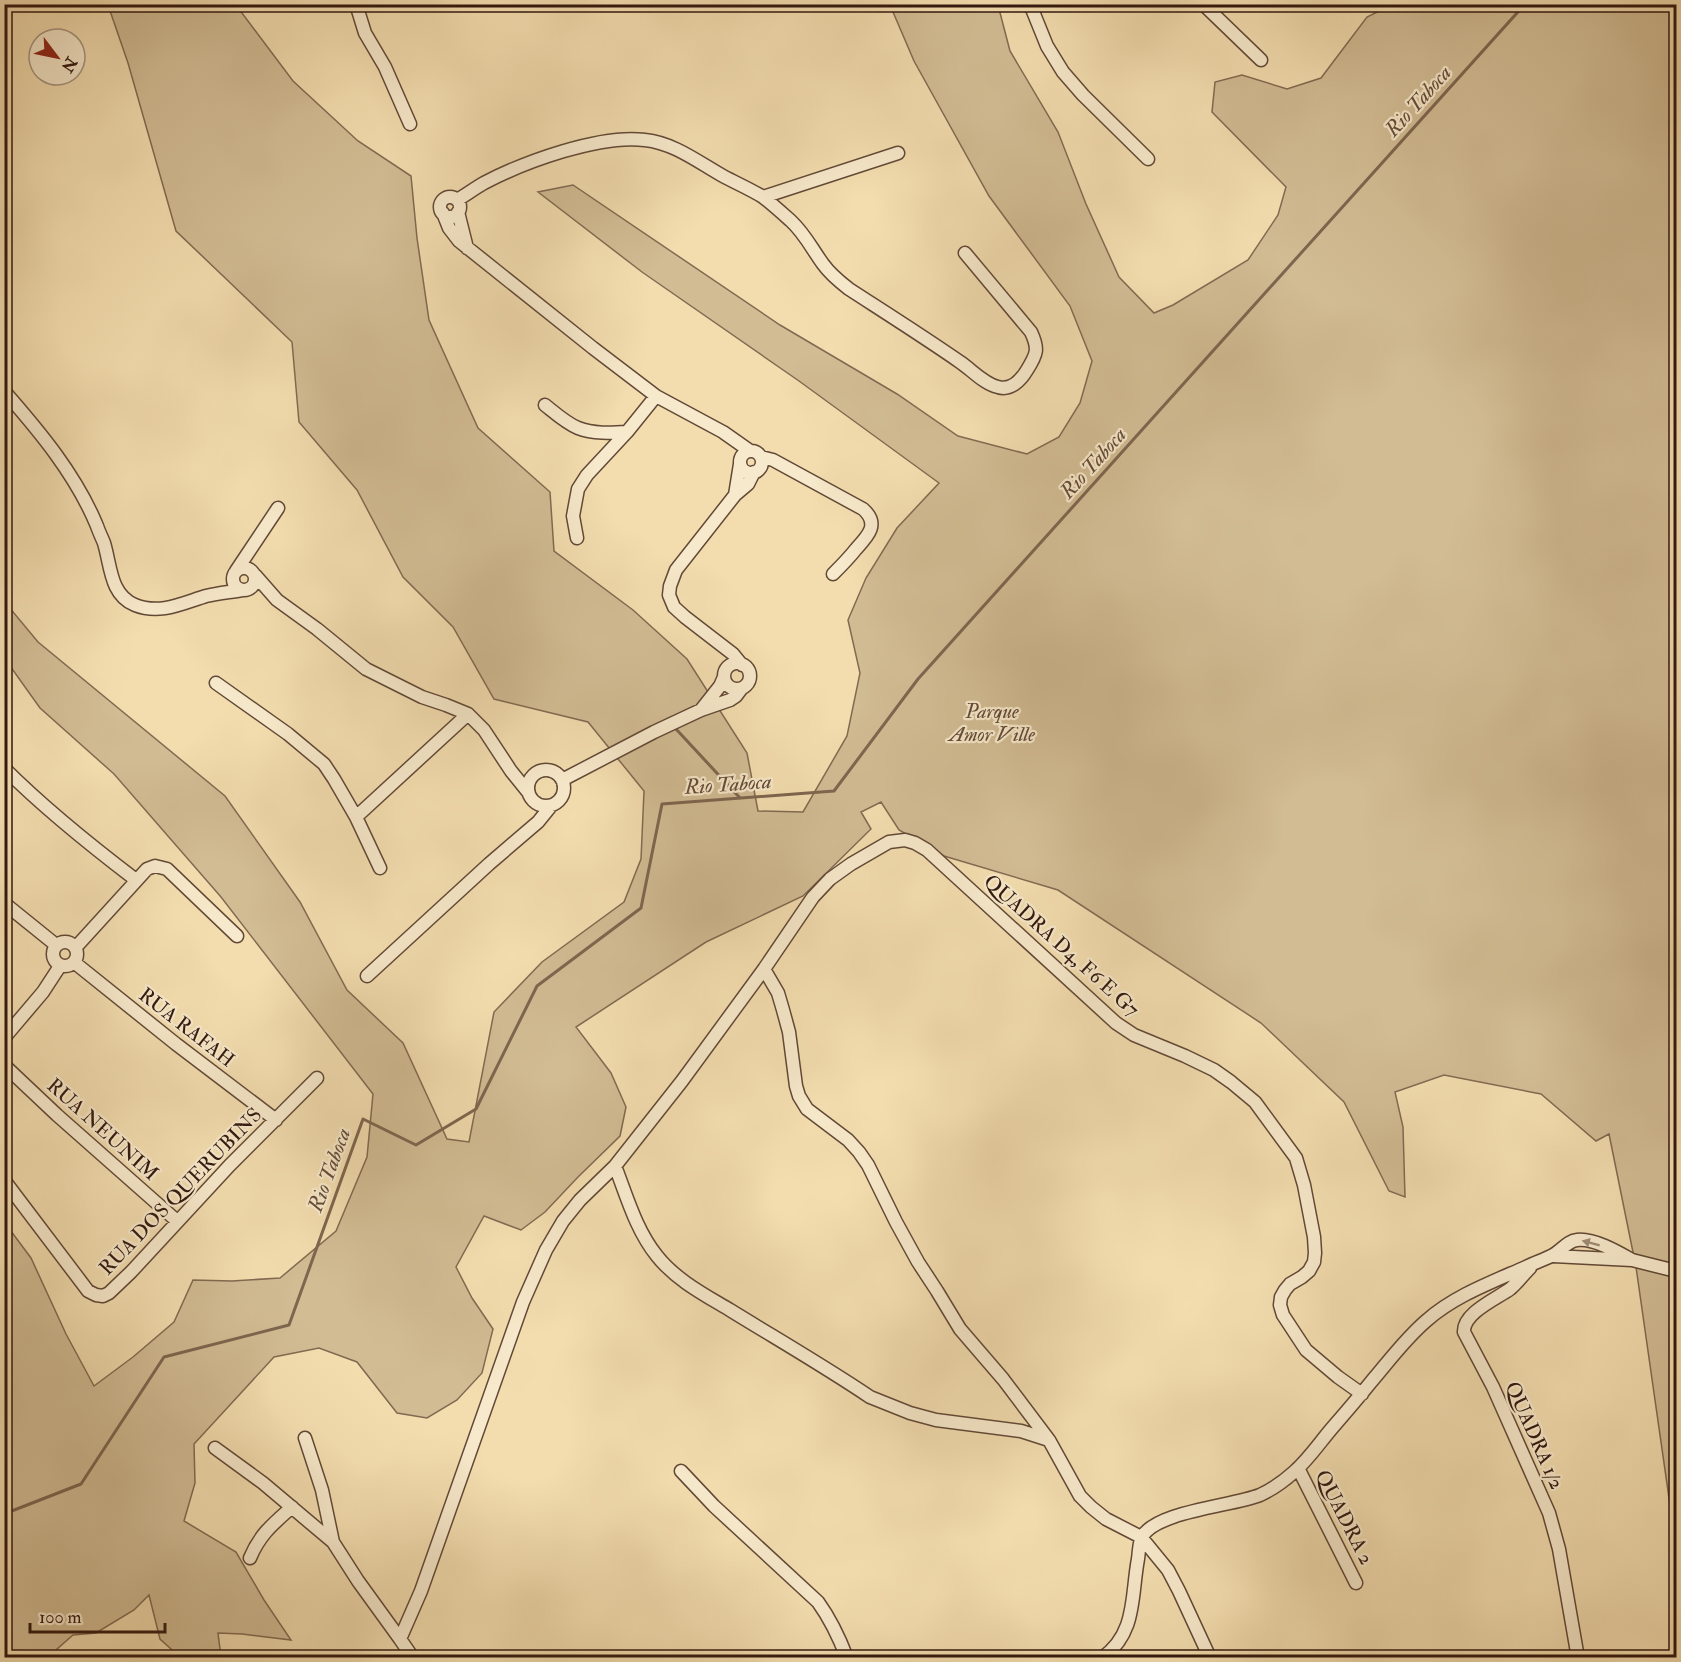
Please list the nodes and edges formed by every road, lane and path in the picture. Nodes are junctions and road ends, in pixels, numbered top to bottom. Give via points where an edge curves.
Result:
1 (1030, 4) edge
2 (1203, 4) edge
3 (356, 5) edge
4 (1261, 60) dead end
5 (410, 124) dead end
6 (898, 153) dead end
7 (1148, 159) dead end
8 (762, 197) junction
9 (458, 206) junction
10 (442, 213) junction
11 (467, 248) junction
12 (965, 253) dead end
13 (4, 391) edge
14 (656, 396) junction
15 (545, 405) dead end
16 (627, 432) junction
17 (723, 432) junction
18 (756, 462) junction
19 (740, 463) junction
20 (735, 495) junction
21 (278, 508) dead end
22 (577, 538) dead end
23 (252, 547) junction
24 (235, 572) junction
25 (255, 574) junction
26 (834, 574) dead end
27 (244, 590) junction
28 (209, 596) junction
29 (277, 600) junction
30 (712, 637) junction
31 (742, 665) junction
32 (725, 673) junction
33 (216, 683) dead end
34 (742, 688) junction
35 (701, 710) junction
36 (468, 714) junction
37 (4, 768) edge
38 (511, 771) junction
39 (532, 777) junction
40 (562, 780) junction
41 (531, 797) junction
42 (551, 806) junction
43 (356, 817) junction
44 (538, 822) junction
45 (380, 868) dead end
46 (136, 880) junction
47 (4, 903) edge
48 (237, 936) dead end
49 (56, 945) junction
50 (76, 947) junction
51 (75, 963) junction
52 (60, 966) junction
53 (764, 969) junction
54 (367, 976) dead end
55 (4, 1038) edge
56 (4, 1065) edge
57 (317, 1078) dead end
58 (276, 1120) junction
59 (615, 1166) junction
60 (4, 1180) edge
61 (177, 1221) junction
62 (1534, 1263) junction
63 (1677, 1270) edge
64 (1362, 1394) junction
65 (306, 1437) dead end
66 (1049, 1440) junction
67 (215, 1448) dead end
68 (1298, 1468) junction
69 (681, 1471) dead end
70 (292, 1507) junction
71 (1141, 1537) junction
72 (333, 1542) junction
73 (250, 1558) dead end
74 (1356, 1583) dead end
75 (400, 1639) junction
76 (1104, 1657) edge
77 (413, 1658) edge
78 (847, 1658) edge
79 (1210, 1658) edge
80 (1578, 1658) edge

1 - 7 street via 1047,46 1063,72
2 - 4 street
3 - 5 street via 365,33
6 - 8 street
8 - 9 street via 667,146 645,140 615,140 571,150 503,174 482,184
8 - 12 street via 801,231 823,265 849,289 982,379 1006,388 1023,377 1036,355 1036,343
9 - 10 street via 450,216
9 - 10 street via 449,197 443,199
9 - 11 street
10 - 11 street via 453,234
11 - 14 street
13 - 28 street via 62,463 89,508 121,596 137,606 154,609
14 - 16 street
14 - 17 street
15 - 16 street via 580,429
16 - 22 street via 578,489 573,516
17 - 18 street
17 - 19 street
18 - 19 street via 746,471
18 - 19 street via 745,452
18 - 20 street via 748,484
18 - 26 street via 778,463 863,509 870,517 869,535
19 - 20 street
20 - 30 street via 676,570 670,586 674,607
21 - 23 street
23 - 24 street
23 - 25 street
24 - 25 street via 246,567
24 - 27 street via 235,584
24 - 28 street
25 - 27 street via 253,586
25 - 29 street
27 - 28 street
27 - 29 street
29 - 36 street via 366,669 422,697
30 - 31 street
30 - 32 street
31 - 32 street via 735,663
31 - 34 street via 750,678
32 - 34 street via 730,688
32 - 35 street
33 - 43 street via 324,764
34 - 35 street via 730,700
35 - 40 street
36 - 38 street via 484,730
36 - 43 street
37 - 46 street via 76,834
38 - 39 street
38 - 41 street
39 - 40 street via 550,770
39 - 41 street
40 - 42 street via 563,796
41 - 42 street via 539,805
41 - 44 street
42 - 44 street
43 - 45 street
44 - 54 street
46 - 48 street via 147,869 167,868
46 - 50 street
47 - 49 street
49 - 50 street via 70,942
49 - 52 street via 53,957
50 - 51 street
51 - 52 street
51 - 58 street, RUA RAFAH
52 - 55 street
53 - 59 street
53 - 64 street, QUADRA D4, F6 E G7 via 813,897 830,879 889,842 905,840 927,850 1116,1023 1134,1035 1214,1070 1255,1102 1296,1158 1314,1237 1314,1262 1285,1290 1280,1305 1282,1315 1306,1350
53 - 66 street via 783,1010 799,1096 807,1109 859,1152 918,1262 960,1329
56 - 61 street, RUA NEUNIM
57 - 58 street, RUA DOS QUERUBINS
58 - 61 street, RUA DOS QUERUBINS
59 - 66 street via 636,1223 658,1257 712,1299 889,1405 936,1420 1021,1431
59 - 75 street via 580,1200 546,1250 422,1592
60 - 61 street, RUA DOS QUERUBINS via 88,1292 96,1295 109,1293
62 - 63 street via 1553,1256 1632,1260
62 - 64 street via 1445,1307 1427,1320
62 - 80 street, QUADRA 1/2 via 1512,1287 1471,1316 1464,1332 1549,1513
64 - 68 street
65 - 72 street
66 - 71 street via 1080,1496 1106,1519
67 - 70 street
68 - 71 street via 1260,1495 1176,1516 1149,1528
68 - 74 street, QUADRA 2
69 - 78 street via 818,1602 838,1633
70 - 72 street
70 - 73 street via 257,1541
71 - 76 street via 1127,1629
71 - 79 street via 1168,1570
72 - 75 street
75 - 77 street

